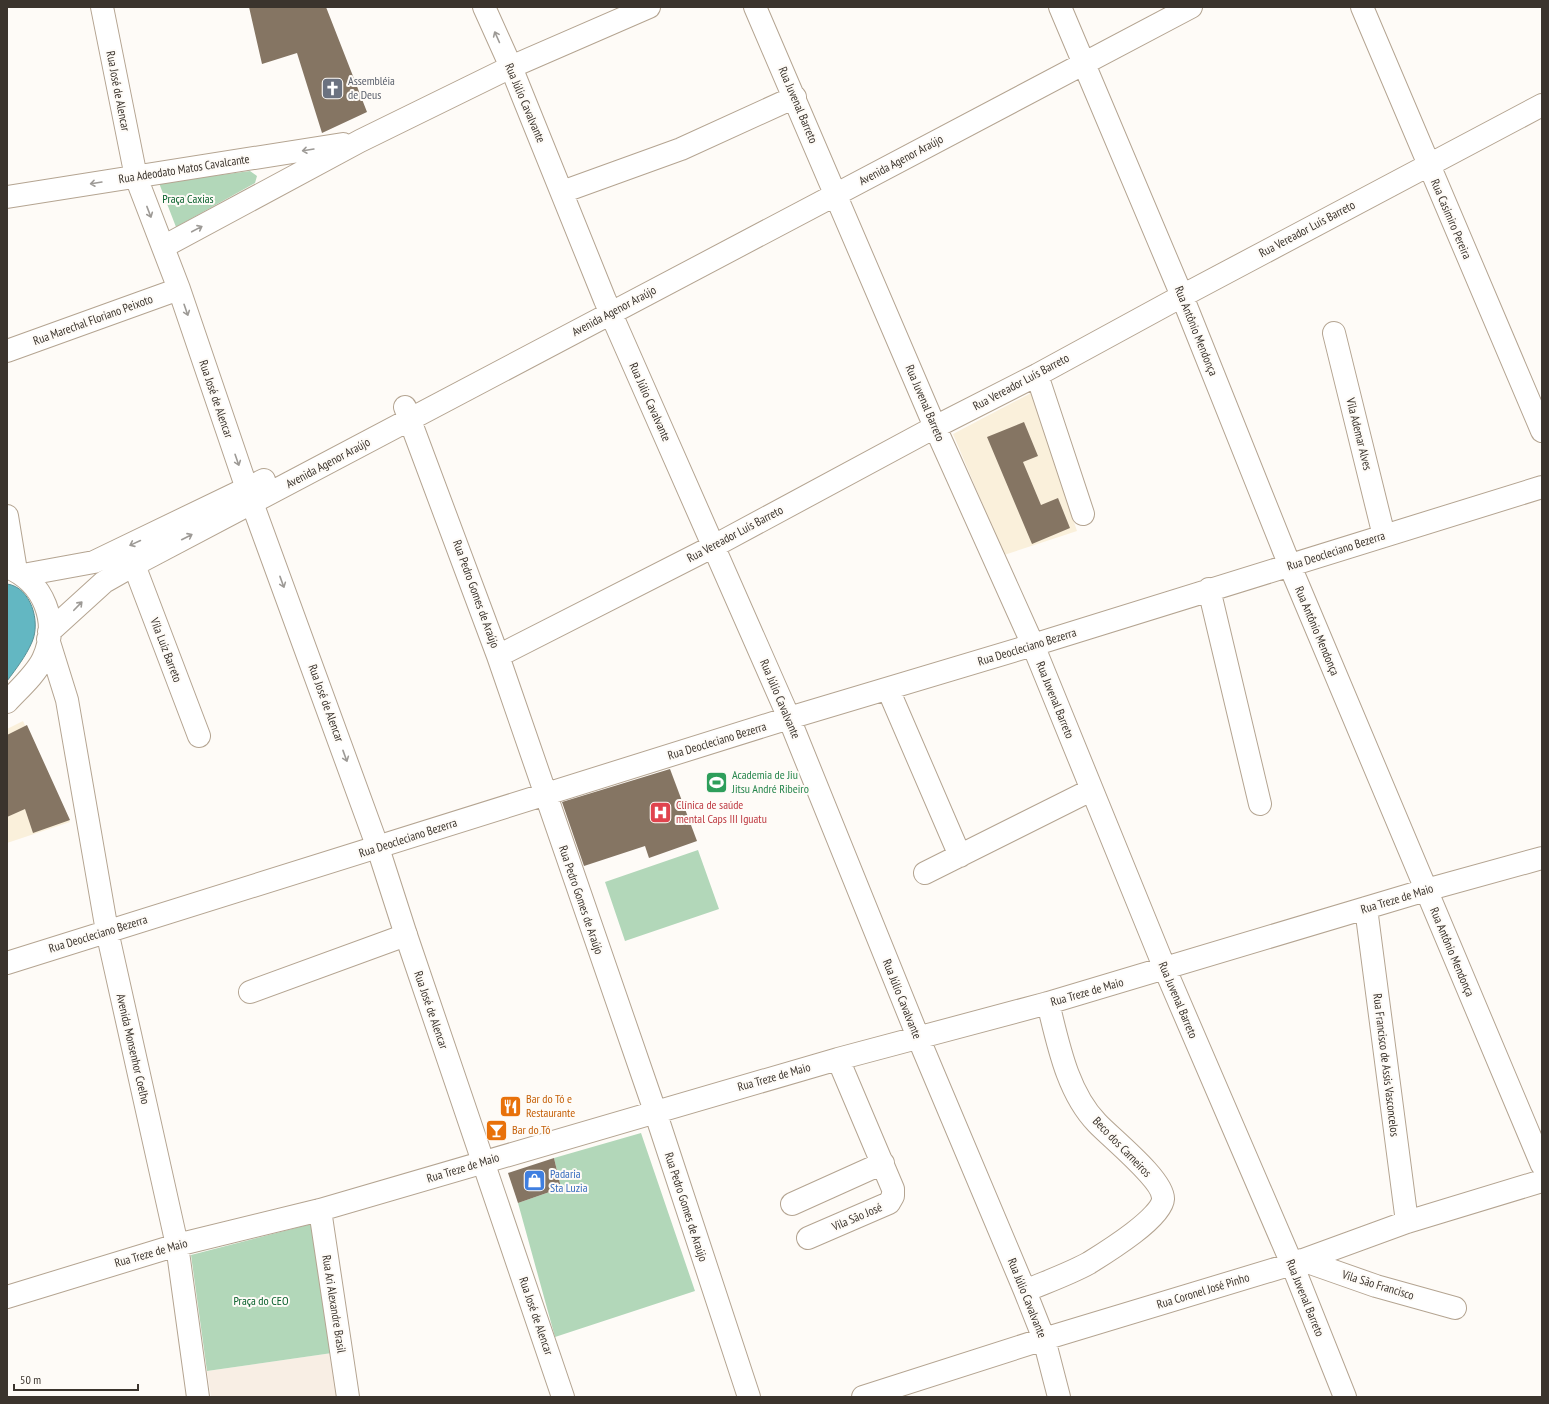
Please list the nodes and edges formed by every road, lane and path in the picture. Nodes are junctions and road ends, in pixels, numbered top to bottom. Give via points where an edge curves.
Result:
1 (102, 7) edge
2 (484, 7) edge
3 (649, 7) edge
4 (755, 7) edge
5 (1060, 7) edge
6 (1162, 7) edge
7 (1191, 7) edge
8 (1362, 7) edge
9 (1081, 58) junction
10 (511, 67) junction
11 (795, 97) junction
12 (1542, 105) edge
13 (360, 141) junction
14 (1428, 165) junction
15 (136, 177) junction
16 (834, 189) junction
17 (562, 192) junction
18 (7, 197) edge
19 (163, 247) junction
20 (179, 289) junction
21 (1182, 296) junction
22 (608, 306) junction
23 (1334, 333) dead end
24 (7, 351) edge
25 (1037, 375) junction
26 (408, 412) junction
27 (936, 427) junction
28 (1542, 431) edge
29 (1542, 487) edge
30 (250, 496) junction
31 (1083, 514) dead end
32 (7, 516) edge
33 (1384, 536) junction
34 (714, 546) junction
35 (134, 565) junction
36 (1290, 566) junction
37 (16, 571) edge
38 (1209, 589) junction
39 (48, 635) junction
40 (1033, 645) junction
41 (498, 656) junction
42 (24, 684) junction
43 (888, 689) junction
44 (67, 700) junction
45 (7, 702) edge
46 (789, 718) junction
47 (199, 736) dead end
48 (1091, 790) junction
49 (545, 794) junction
50 (1260, 804) dead end
51 (378, 848) junction
52 (960, 856) junction
53 (1542, 858) edge
54 (925, 873) dead end
55 (1426, 890) junction
56 (1366, 908) junction
57 (107, 931) junction
58 (406, 935) junction
59 (7, 963) edge
60 (1165, 969) junction
61 (250, 992) dead end
62 (1048, 1003) junction
63 (918, 1037) junction
64 (838, 1059) junction
65 (655, 1111) junction
66 (482, 1162) junction
67 (883, 1163) junction
68 (1542, 1165) edge
69 (1542, 1181) edge
70 (792, 1204) dead end
71 (320, 1210) junction
72 (1407, 1222) junction
73 (808, 1238) dead end
74 (177, 1245) junction
75 (1297, 1262) junction
76 (1025, 1292) junction
77 (7, 1297) edge
78 (1455, 1308) dead end
79 (1044, 1339) junction
80 (198, 1397) edge
81 (348, 1397) edge
82 (563, 1397) edge
83 (749, 1397) edge
84 (863, 1397) edge
85 (1059, 1397) edge
86 (1345, 1397) edge

1 - 15 street, Rua José de Alencar
10 -> 2 street, Rua Júlio Cavalvante
3 - 10 street, Rua Adeodato Matos Cavalcante
4 - 11 street, Rua Juvenal Barreto
5 - 9 street, Rua Antônio Mendonça
6 - 9 street, Avenida Agenor Araújo
7 - 9 street, Avenida Agenor Araújo
8 - 14 street, Rua Casimiro Pereira
9 - 16 street, Avenida Agenor Araújo
9 - 21 street, Rua Antônio Mendonça
10 - 13 street, Rua Adeodato Matos Cavalcante
10 - 17 street, Rua Júlio Cavalvante
11 - 16 street, Rua Juvenal Barreto
11 - 17 street via 681,149
12 - 14 street, Rua Vereador Luís Barreto
13 -> 15 street, Rua Adeodato Matos Cavalcante
19 -> 13 street, Rua Adeodato Matos Cavalcante
14 - 21 street, Rua Vereador Luís Barreto
14 - 28 street, Rua Casimiro Pereira
15 -> 18 street, Rua Adeodato Matos Cavalcante
15 -> 19 street, Rua José de Alencar
16 - 22 street, Avenida Agenor Araújo
16 - 27 street, Rua Juvenal Barreto
17 - 22 street, Rua Júlio Cavalvante
19 - 20 street, Rua José de Alencar
20 - 24 street, Rua Marechal Floriano Peixoto
20 -> 30 street, Rua José de Alencar
21 - 25 street, Rua Vereador Luís Barreto
21 - 36 street, Rua Antônio Mendonça
22 - 26 street, Avenida Agenor Araújo
22 - 34 street, Rua Júlio Cavalvante
23 - 33 street, Vila Ademar Alves
25 - 27 street, Rua Vereador Luís Barreto
25 - 31 street
26 - 30 street, Avenida Agenor Araújo
26 - 41 street, Rua Pedro Gomes de Araújo
27 - 34 street, Rua Vereador Luís Barreto
27 - 40 street, Rua Juvenal Barreto
29 - 33 street, Rua Deocleciano Bezerra
35 -> 30 street, Avenida Agenor Araújo
30 -> 37 street, Avenida Agenor Araújo via 94,562
30 -> 51 street, Rua José de Alencar
32 - 37 street
33 - 36 street, Rua Deocleciano Bezerra
34 - 41 street, Rua Vereador Luís Barreto
34 - 46 street, Rua Júlio Cavalvante
39 -> 35 street, Avenida Agenor Araújo via 104,582
35 - 47 street, Vila Luiz Barreto
36 - 38 street, Rua Deocleciano Bezerra
36 - 55 street, Rua Antônio Mendonça
37 - 39 street via 38,588 49,616
38 - 40 street, Rua Deocleciano Bezerra
38 - 50 street
39 - 42 street via 43,660
39 - 44 street, Avenida Monsenhor Coelho
40 - 43 street, Rua Deocleciano Bezerra
40 - 48 street, Rua Juvenal Barreto
41 - 49 street, Rua Pedro Gomes de Araújo
42 - 44 street via 51,688
42 - 45 street
43 - 46 street, Rua Deocleciano Bezerra
43 - 52 street
44 - 57 street, Avenida Monsenhor Coelho
46 - 49 street, Rua Deocleciano Bezerra
46 - 63 street, Rua Júlio Cavalvante
48 - 52 street
48 - 60 street, Rua Juvenal Barreto
49 - 51 street, Rua Deocleciano Bezerra
49 - 65 street, Rua Pedro Gomes de Araújo
51 - 57 street, Rua Deocleciano Bezerra
51 - 58 street, Rua José de Alencar
52 - 54 street
53 - 55 street, Rua Treze de Maio
55 - 56 street, Rua Treze de Maio
55 - 68 street, Rua Antônio Mendonça
56 - 60 street, Rua Treze de Maio
56 - 72 street, Rua Francisco de Assis Vasconcelos
57 - 59 street, Rua Deocleciano Bezerra
57 - 74 street, Avenida Monsenhor Coelho
58 - 61 street
58 - 66 street, Rua José de Alencar
60 - 62 street, Rua Treze de Maio
60 - 75 street, Rua Juvenal Barreto
62 - 63 street, Rua Treze de Maio
62 - 76 street, Beco dos Carneiros via 1078,1096 1096,1122 1146,1170 1159,1186 1163,1198 1157,1212 1100,1256
63 - 64 street, Rua Treze de Maio
63 - 76 street, Rua Júlio Cavalvante
64 - 65 street, Rua Treze de Maio
64 - 67 street, Vila São José
65 - 66 street, Rua Treze de Maio
65 - 83 street, Rua Pedro Gomes de Araújo
66 - 71 street, Rua Treze de Maio
66 - 82 street, Rua José de Alencar
67 - 70 street
67 - 73 street, Vila São José via 893,1189 894,1196 889,1203
69 - 72 street, Rua Coronel José Pinho
71 - 74 street, Rua Treze de Maio
71 - 81 street, Rua Ari Alexandre Brasil
72 - 75 street, Rua Coronel José Pinho
74 - 77 street, Rua Treze de Maio
74 - 80 street, Avenida Monsenhor Coelho
75 - 78 street, Vila São Francisco
75 - 79 street, Rua Coronel José Pinho
75 - 86 street, Rua Juvenal Barreto
76 - 79 street, Rua Júlio Cavalvante
79 - 84 street, Rua Coronel José Pinho
79 - 85 street, Rua Júlio Cavalvante

